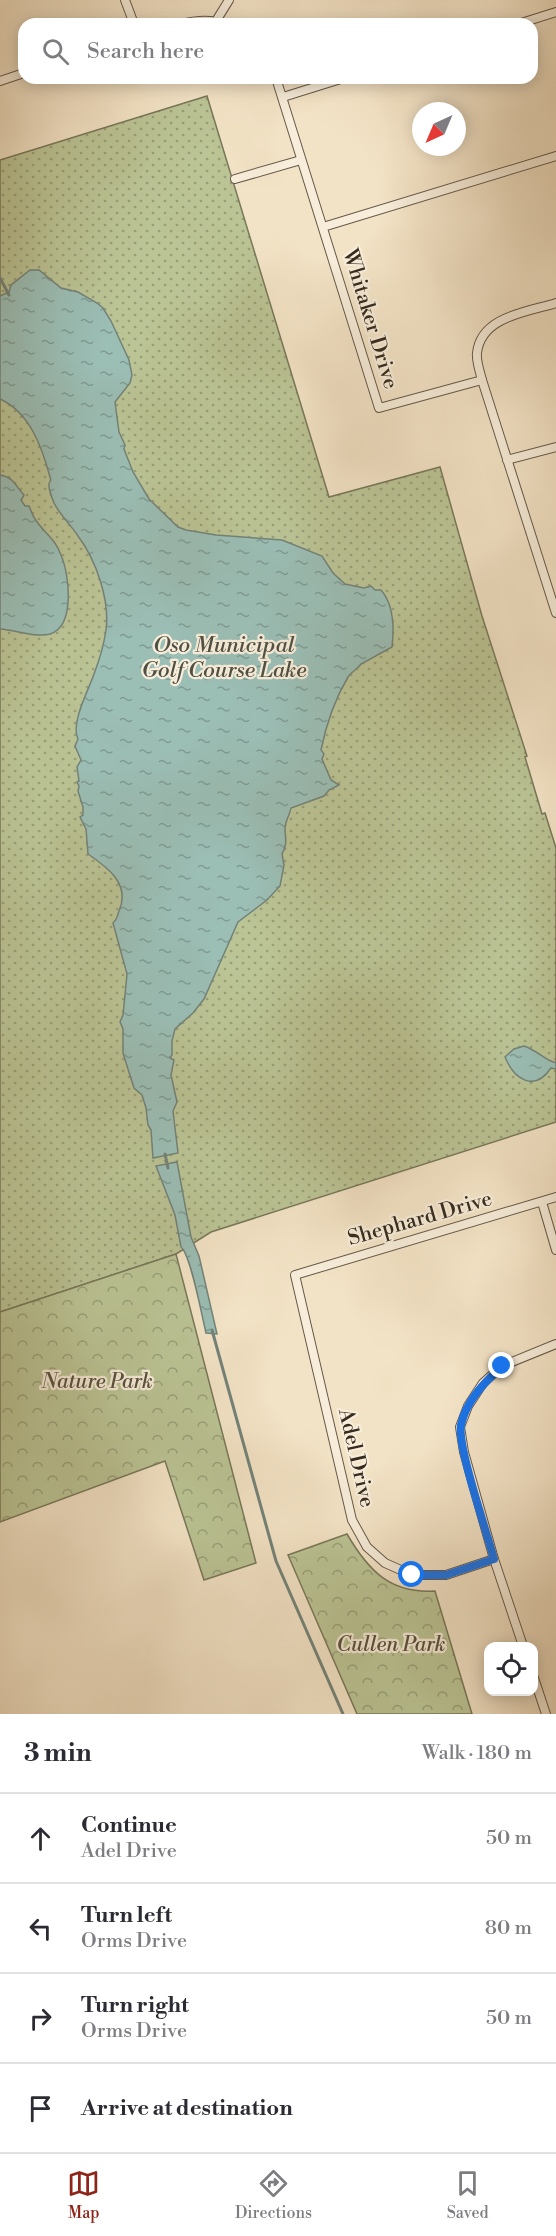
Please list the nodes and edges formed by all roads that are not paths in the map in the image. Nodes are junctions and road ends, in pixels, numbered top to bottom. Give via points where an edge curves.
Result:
1 (125, 0) edge
2 (229, 0) edge
3 (556, 12) edge
4 (132, 18) edge
5 (222, 18) edge
6 (537, 18) edge
7 (18, 75) edge
8 (0, 81) edge
9 (278, 84) edge
10 (325, 84) edge
11 (283, 97) junction
12 (556, 156) edge
13 (301, 160) junction
14 (235, 179) dead end
15 (323, 226) junction
16 (556, 303) edge
17 (482, 381) junction
18 (556, 447) edge
19 (507, 460) junction
20 (554, 597) edge
21 (556, 613) edge
22 (556, 1197) edge
23 (542, 1202) junction
24 (556, 1250) edge
25 (295, 1275) joint
26 (556, 1344) edge
27 (494, 1559) junction
28 (521, 1642) edge
29 (538, 1690) edge
30 (546, 1714) edge

1 - 4 street
2 - 5 street
3 - 6 street
7 - 8 street
9 - 11 street, Whitaker Drive
10 - 11 street
11 - 13 street, Whitaker Drive
12 - 15 street
13 - 14 street
13 - 15 street, Whitaker Drive
15 - 17 street, Whitaker Drive via 378,408
16 - 17 street via 494,322 476,353
17 - 19 street
18 - 19 street
19 - 20 street
20 - 21 street
22 - 23 street, Shephard Drive
23 - 24 street
23 - 25 street, Shephard Drive
25 - 27 street, Adel Drive via 352,1520 367,1547 385,1563 412,1575 446,1575
26 - 27 street via 502,1366 483,1383 460,1427
27 - 28 street
29 - 30 street

